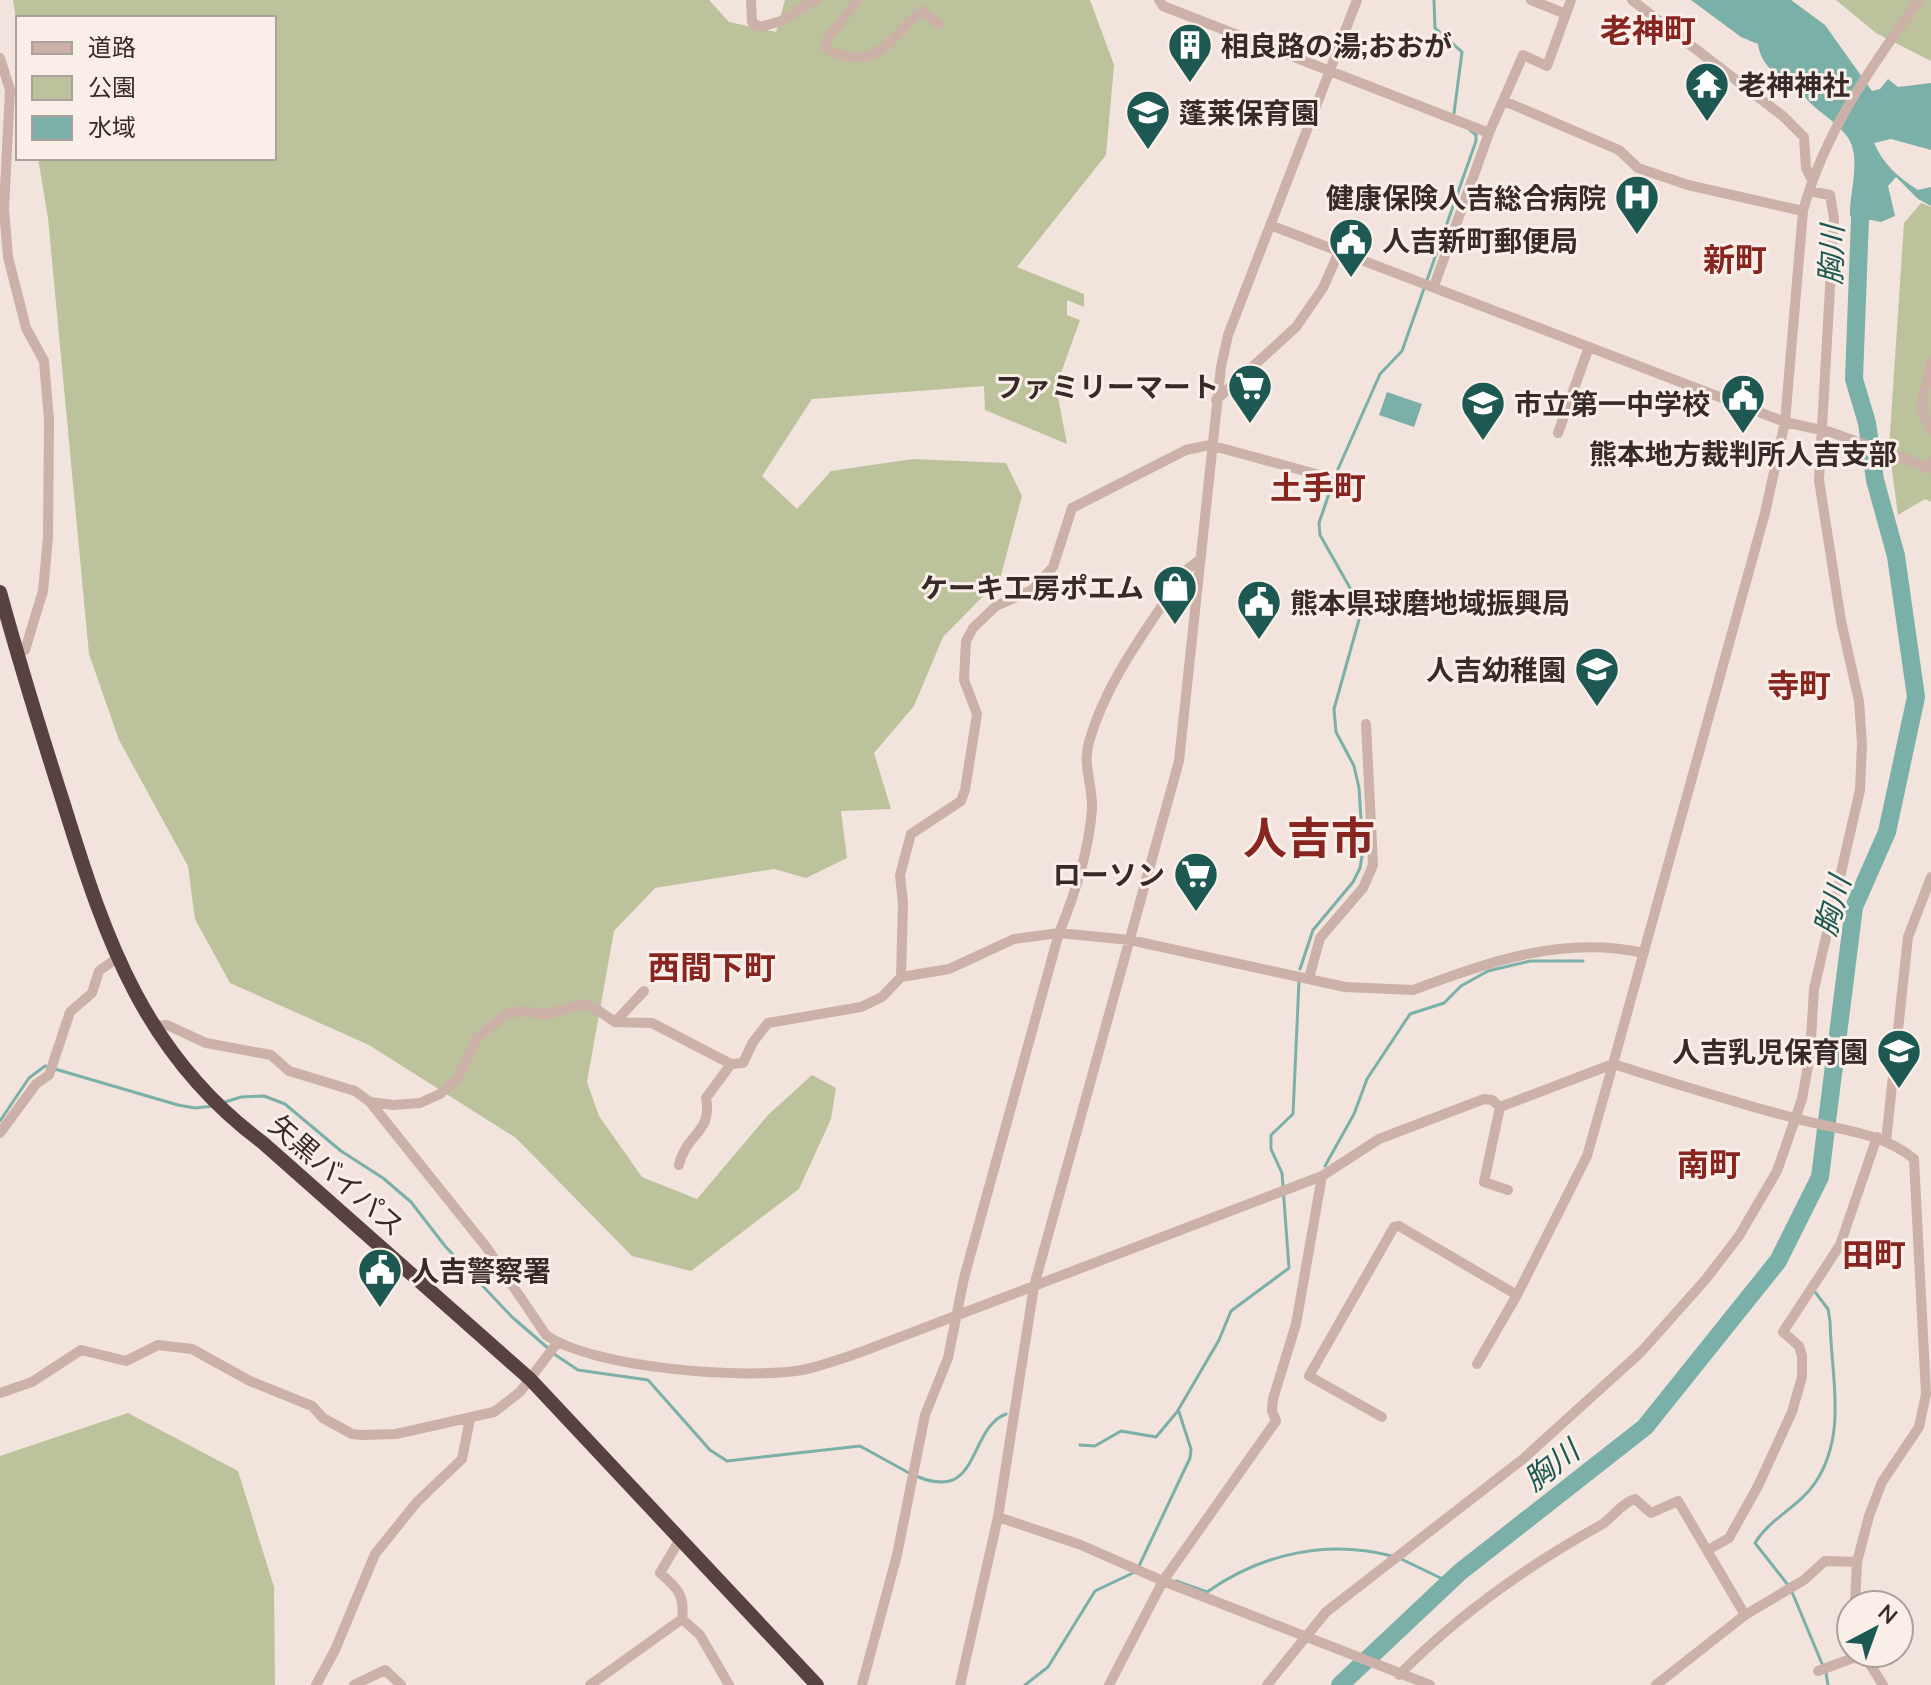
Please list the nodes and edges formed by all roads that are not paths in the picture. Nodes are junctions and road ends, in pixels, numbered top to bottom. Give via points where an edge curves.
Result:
1 (751, 0) edge
2 (816, 0) edge
3 (858, 0) edge
4 (1159, 0) edge
5 (1357, 0) edge
6 (1531, 0) edge
7 (1571, 0) edge
8 (1632, 0) edge
9 (1919, 0) edge
10 (1566, 14) junction
11 (939, 24) dead end
12 (0, 58) edge
13 (1330, 73) junction
14 (1504, 101) junction
15 (1489, 133) junction
16 (1811, 178) junction
17 (1809, 191) junction
18 (1803, 211) junction
19 (1270, 225) junction
20 (1339, 252) junction
21 (1434, 286) junction
22 (1589, 347) junction
23 (1931, 362) edge
24 (1216, 400) junction
25 (1785, 422) junction
26 (1931, 429) edge
27 (1826, 431) junction
28 (1558, 433) dead end
29 (1210, 445) junction
30 (1931, 468) edge
31 (1349, 483) dead end
32 (1198, 561) junction
33 (0, 592) edge
34 (25, 650) dead end
35 (1366, 724) dead end
36 (1931, 877) edge
37 (1059, 933) junction
38 (1130, 940) junction
39 (1644, 953) junction
40 (116, 959) junction
41 (901, 977) junction
42 (1309, 978) junction
43 (644, 991) dead end
44 (615, 1022) junction
45 (154, 1026) junction
46 (731, 1064) junction
47 (1613, 1064) junction
48 (370, 1102) junction
49 (1500, 1107) junction
50 (1800, 1120) junction
51 (0, 1133) edge
52 (1882, 1139) junction
53 (679, 1165) dead end
54 (1322, 1176) junction
55 (1508, 1190) dead end
56 (1034, 1286) junction
57 (1517, 1295) junction
58 (959, 1315) junction
59 (557, 1343) junction
60 (1477, 1364) dead end
61 (530, 1379) junction
62 (0, 1393) edge
63 (1928, 1394) edge
64 (1382, 1417) dead end
65 (470, 1419) junction
66 (998, 1517) junction
67 (680, 1539) junction
68 (1708, 1550) junction
69 (1857, 1562) junction
70 (1163, 1581) junction
71 (1856, 1589) edge
72 (1745, 1615) junction
73 (682, 1619) junction
74 (1307, 1638) junction
75 (1835, 1665) edge
76 (1818, 1671) dead end
77 (1395, 1674) junction
78 (316, 1685) edge
79 (354, 1685) edge
80 (401, 1685) edge
81 (590, 1685) edge
82 (729, 1685) edge
83 (817, 1685) edge
84 (862, 1685) edge
85 (960, 1685) edge
86 (1109, 1685) edge
87 (1267, 1685) edge
88 (1430, 1685) edge
89 (1656, 1685) edge

1 - 2 street via 752,22 760,27
3 - 11 street via 827,39 829,51 855,58 879,53 922,11
4 - 13 street
5 - 13 street
6 - 10 street
7 - 10 street
8 - 16 street via 1784,117 1804,137
9 - 16 street via 1830,134
10 - 14 street via 1547,66 1523,55
12 - 34 street via 10,90 4,209 8,257 23,320 44,361 49,420 43,591
13 - 15 street
13 - 19 street
14 - 15 street
14 - 18 street via 1619,150 1638,168
15 - 21 street
16 - 17 street
17 - 18 street
17 - 27 street via 1830,195 1834,218
18 - 25 street
19 - 20 street
19 - 24 street via 1228,335
20 - 21 street
20 - 24 street via 1296,327
21 - 22 street
22 - 25 street
22 - 28 street
23 - 26 street via 1921,408
24 - 29 street
25 - 27 street
25 - 39 street via 1761,528
27 - 30 street
27 - 50 street via 1821,506 1855,678 1862,744 1857,803 1814,989
29 - 31 street
29 - 32 street
29 - 41 street via 1128,476 1072,508 1053,567 1032,590 996,606 973,628 966,641 964,680 977,714 965,790 961,801 911,834 900,875
32 - 37 street via 1185,571 1118,672 1089,742 1090,823 1077,885
32 - 38 street via 1179,761
33 - 40 highway, 矢黒バイパス
35 - 42 street via 1373,865 1363,888 1320,938
36 - 52 street via 1908,937
37 - 38 street
37 - 41 street via 1014,939 949,969
37 - 58 street via 964,1278
38 - 42 street
38 - 56 street
39 - 42 street via 1608,945 1525,953 1395,992
39 - 47 street
40 - 45 highway, 矢黒バイパス
40 - 51 street via 99,971 92,993 70,1012 49,1075 36,1084
41 - 46 street via 882,997 861,1007 768,1023 743,1063
43 - 44 street
44 - 46 street via 652,1023
44 - 48 street via 583,1004 545,1015 507,1013 477,1038 458,1078 440,1094 420,1103
45 - 48 street via 167,1025 206,1043 271,1055 289,1071 355,1091
45 - 61 highway, 矢黒バイパス via 231,1119
46 - 53 street via 706,1098 710,1116 683,1147
47 - 49 street
47 - 50 street
47 - 57 street via 1587,1156
48 - 59 street via 487,1248 526,1311
49 - 54 street via 1484,1099 1379,1139
49 - 55 street via 1484,1182
50 - 52 street
50 - 74 street via 1764,1196 1706,1279 1661,1330 1523,1459 1334,1605
52 - 63 street via 1914,1159 1917,1175
52 - 68 street via 1840,1245 1783,1332 1802,1356 1788,1424 1729,1538
54 - 56 street
54 - 70 street via 1296,1324 1273,1399 1276,1421
56 - 58 street
56 - 66 street
57 - 60 street
57 - 64 street via 1394,1227 1309,1376
58 - 59 street via 799,1371 643,1365
58 - 84 street via 925,1415 897,1555
59 - 61 street
61 - 65 street via 510,1401
61 - 67 highway, 矢黒バイパス
62 - 65 street via 32,1382 81,1350 126,1361 158,1345 174,1345 302,1401 352,1434 396,1434
63 - 69 street via 1919,1427 1882,1482
65 - 78 street via 462,1459 417,1502 375,1554
66 - 70 street
66 - 85 street
67 - 73 street via 660,1573 678,1589 684,1602
67 - 83 highway, 矢黒バイパス
68 - 72 street
68 - 77 street via 1678,1501 1651,1513 1635,1499 1629,1501 1605,1523 1516,1578
69 - 71 street
69 - 72 street via 1825,1561
70 - 74 street
70 - 86 street
72 - 89 street
73 - 81 street
73 - 82 street via 700,1635
74 - 77 street
74 - 87 street
75 - 76 street
77 - 88 street
79 - 80 street via 385,1670

